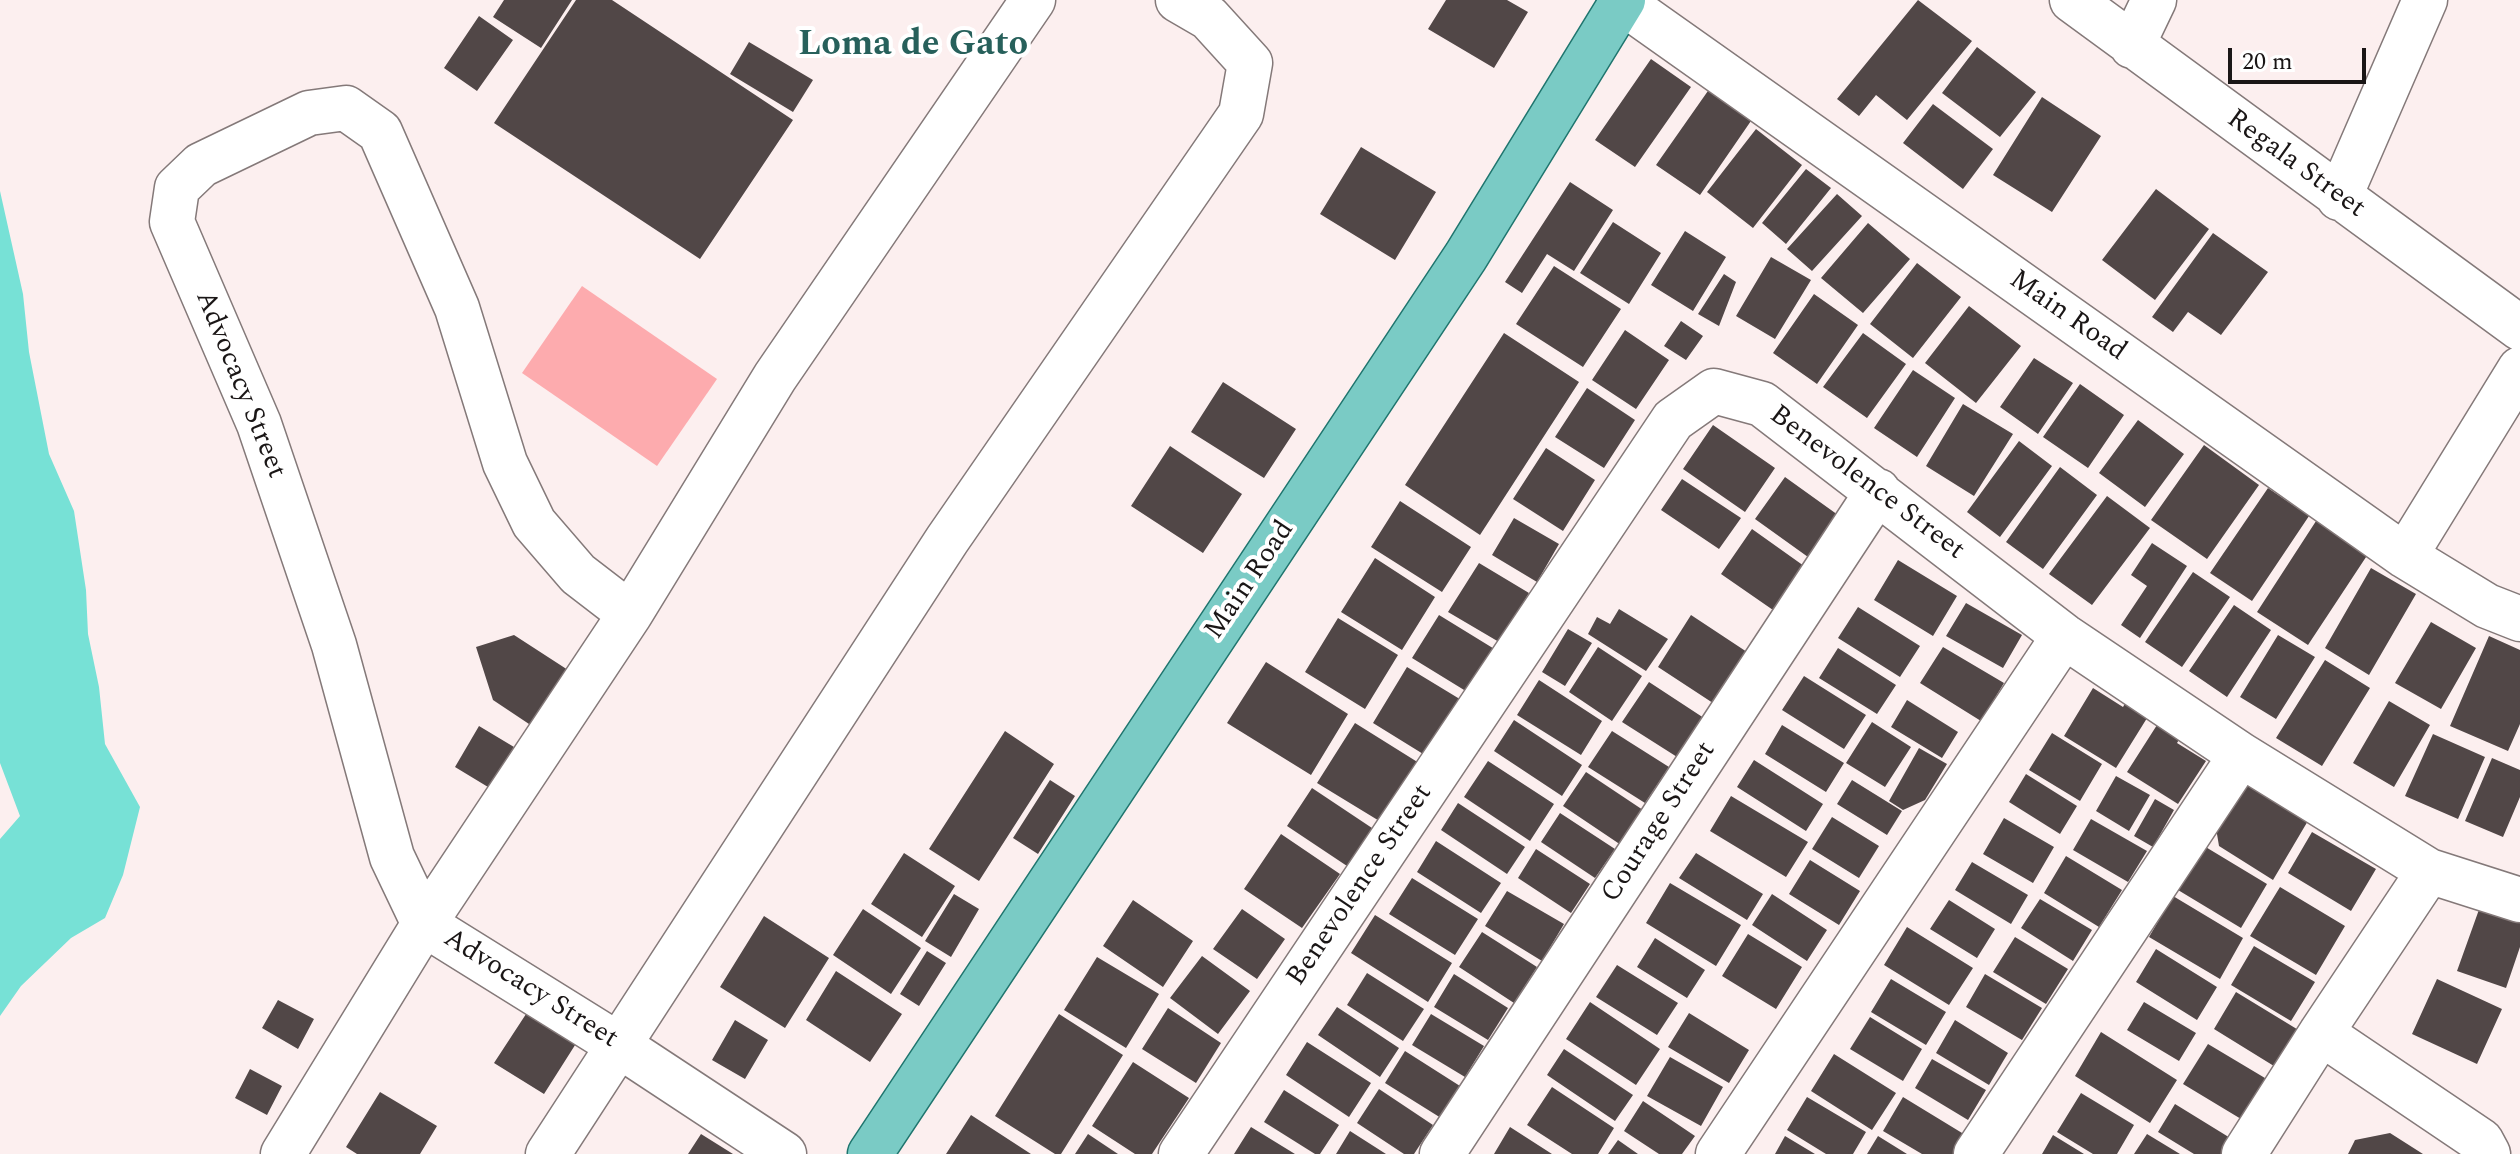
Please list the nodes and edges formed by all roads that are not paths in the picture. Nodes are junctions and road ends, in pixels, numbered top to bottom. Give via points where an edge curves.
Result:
1 (1033, 0) edge
2 (1178, 0) edge
3 (2072, 0) edge
4 (2154, 0) edge
5 (2425, 0) edge
6 (1622, 1) edge
7 (2132, 46) junction
8 (2339, 198) junction
9 (2520, 328) edge
10 (2520, 369) edge
11 (1878, 491) junction
12 (2405, 556) junction
13 (630, 614) junction
14 (2520, 619) edge
15 (2064, 636) junction
16 (2241, 755) junction
17 (2429, 871) junction
18 (2520, 900) edge
19 (424, 924) junction
20 (2321, 1033) junction
21 (620, 1046) junction
22 (283, 1154) edge
23 (548, 1154) edge
24 (784, 1154) edge
25 (870, 1154) edge
26 (1181, 1154) edge
27 (1442, 1154) edge
28 (1718, 1154) edge
29 (1976, 1154) edge
30 (2244, 1154) edge
31 (2488, 1154) edge

1 - 13 street via 775,377
2 - 21 street via 1209,18 1250,63 1241,114 947,540
3 - 7 street, Regala Street
4 - 7 street
5 - 8 street
6 - 12 street, Main Road
6 - 25 main road, Main Road via 1466,256
7 - 8 street, Regala Street
8 - 9 street, Regala Street
10 - 12 street
11 - 15 street, Benevolence Street
11 - 26 street, Benevolence Street via 1762,404 1714,391 1673,420
11 - 27 street, Courage Street
12 - 14 street, Main Road via 2487,606
13 - 19 street
13 - 19 street, Advocacy Street via 578,574 534,523 505,463 457,308 380,132 346,108 309,113 201,165 177,188 172,222 259,424 334,645 392,857
15 - 16 street, Benevolence Street
15 - 28 street
16 - 17 street, Benevolence Street
16 - 29 street
17 - 18 street, Benevolence Street
17 - 20 street
19 - 21 street, Advocacy Street
19 - 22 street
20 - 30 street
20 - 31 street via 2481,1141
21 - 23 street
21 - 24 street, Advocacy Street

